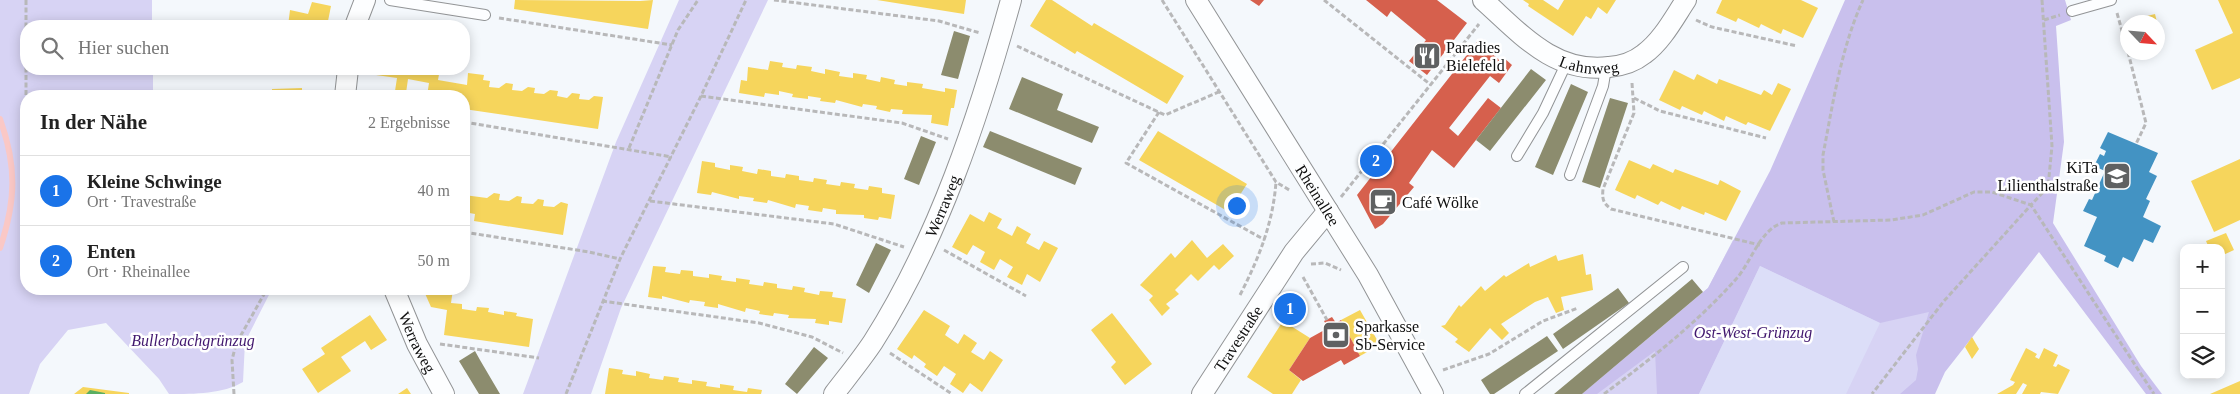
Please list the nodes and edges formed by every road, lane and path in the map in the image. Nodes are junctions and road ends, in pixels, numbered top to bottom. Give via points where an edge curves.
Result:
1 (26, 0) edge
2 (366, 0) edge
3 (390, 0) edge
4 (698, 0) edge
5 (746, 0) edge
6 (1011, 0) edge
7 (1162, 0) edge
8 (1196, 0) edge
9 (1324, 0) edge
10 (1863, 0) edge
11 (2042, 0) edge
12 (1487, 4) edge
13 (2113, 4) edge
14 (1683, 5) edge
15 (2072, 12) dead end
16 (485, 15) joint
17 (26, 20) edge
18 (358, 20) edge
19 (2120, 26) edge
20 (672, 45) junction
21 (1797, 46) dead end
22 (2130, 60) edge
23 (1566, 64) junction
24 (1628, 64) junction
25 (1606, 68) junction
26 (26, 75) edge
27 (347, 75) edge
28 (1431, 85) junction
29 (26, 90) edge
30 (346, 90) edge
31 (701, 96) junction
32 (1634, 98) junction
33 (1159, 112) dead end
34 (470, 123) edge
35 (1766, 138) dead end
36 (2136, 144) dead end
37 (965, 145) junction
38 (629, 148) junction
39 (1517, 156) dead end
40 (672, 157) junction
41 (1570, 175) dead end
42 (650, 201) junction
43 (1334, 205) junction
44 (2031, 205) junction
45 (1834, 222) junction
46 (470, 233) edge
47 (1265, 240) junction
48 (1760, 244) junction
49 (924, 246) junction
50 (620, 259) junction
51 (1683, 267) dead end
52 (1301, 275) dead end
53 (263, 295) edge
54 (397, 295) edge
55 (1026, 296) dead end
56 (1238, 298) dead end
57 (602, 302) junction
58 (1578, 308) dead end
59 (1327, 320) dead end
60 (872, 342) junction
61 (417, 344) junction
62 (539, 358) dead end
63 (859, 362) junction
64 (1437, 372) dead end
65 (234, 394) edge
66 (444, 394) edge
67 (566, 394) edge
68 (834, 394) edge
69 (952, 394) edge
70 (1202, 394) edge
71 (1433, 394) edge
72 (1525, 394) edge
73 (1604, 394) edge
74 (1872, 394) edge
75 (2154, 394) edge

1 - 17 path
2 - 18 street
3 - 16 lane
4 - 20 path
5 - 31 path
6 - 37 street, Werraweg
7 - 47 path via 1276,182 1274,208
8 - 43 street, Rheinallee
9 - 28 path
10 - 45 path via 1846,45 1823,155
11 - 44 path via 2052,146 2048,187
12 - 23 street, Lahnweg via 1538,49
12 - 28 path
13 - 15 lane
13 - 19 path
14 - 21 path via 1712,27
14 - 24 street, Lahnweg via 1657,42
16 - 20 path
20 - 38 path
22 - 36 path via 2146,123
23 - 25 street, Lahnweg
23 - 39 lane via 1543,113
24 - 25 street, Lahnweg
24 - 32 path
25 - 41 lane via 1603,86
26 - 29 path
27 - 30 street
28 - 43 path
31 - 37 path via 902,123
31 - 40 path
32 - 35 path via 1660,111
32 - 48 path via 1630,126 1603,189 1604,204 1611,209
33 - 47 path via 1126,163
34 - 38 path
37 - 49 street, Werraweg
38 - 40 path
40 - 42 path
42 - 49 path via 834,224
42 - 50 path
43 - 70 street, Travestraße via 1294,252
43 - 71 street, Rheinallee
44 - 45 path via 1992,192 1974,192 1923,214 1884,221
44 - 74 path via 1944,301
44 - 75 path
45 - 48 path via 1782,223 1771,228
46 - 50 path
47 - 56 path
48 - 73 path via 1738,276 1694,321
49 - 55 path
49 - 60 street, Werraweg
50 - 57 path
51 - 72 lane
52 - 59 path
53 - 65 path via 233,352
54 - 61 street, Werraweg
57 - 63 path via 758,323 812,337
57 - 67 path
58 - 64 path via 1543,321 1489,354
60 - 63 street, Werraweg
60 - 69 path
61 - 62 path via 434,343
61 - 66 street, Werraweg
63 - 68 street, Werraweg

